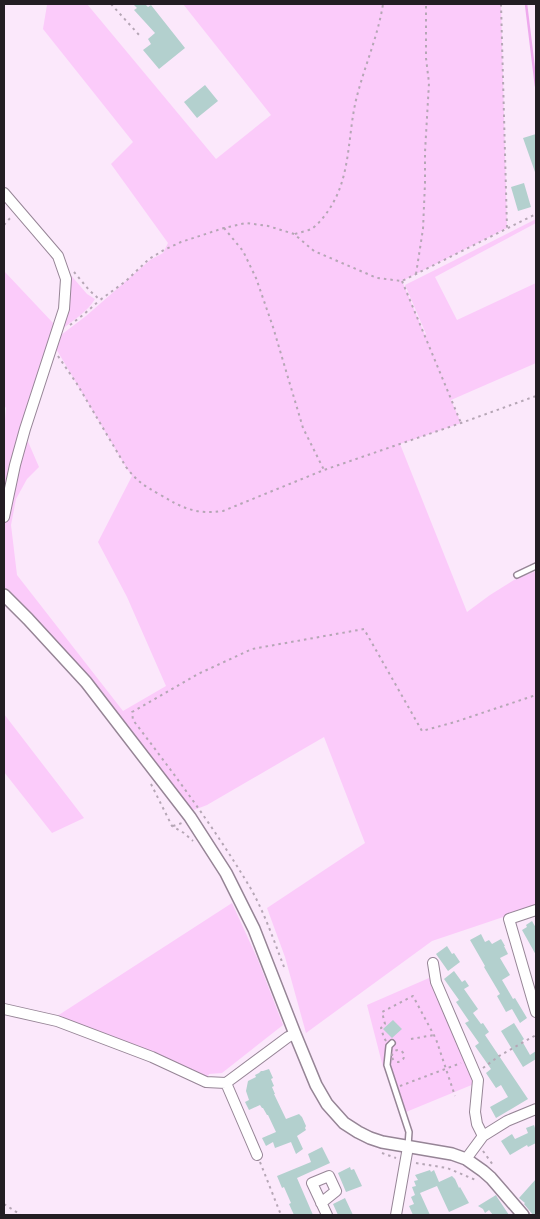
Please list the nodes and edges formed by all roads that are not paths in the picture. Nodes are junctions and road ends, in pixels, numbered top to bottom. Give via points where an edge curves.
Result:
1 (4, 193) edge
2 (4, 517) edge
3 (536, 566) edge
4 (516, 575) dead end
5 (4, 595) edge
6 (536, 910) edge
7 (433, 963) dead end
8 (4, 1010) edge
9 (536, 1012) edge
10 (295, 1034) junction
11 (391, 1045) road end
12 (226, 1083) junction
13 (536, 1109) edge
14 (483, 1136) junction
15 (408, 1147) junction
16 (257, 1155) road end
17 (466, 1159) junction
18 (321, 1204) dead end
19 (326, 1215) edge
20 (396, 1215) edge
21 (523, 1215) edge

1 - 2 street via 58,256 66,279 64,310 25,429
3 - 4 lane
5 - 10 street via 86,682 190,817 226,873 254,929
6 - 9 street via 509,919
7 - 14 street via 436,982 478,1080 475,1112
8 - 12 street via 57,1021 152,1057 206,1082
10 - 12 street
10 - 15 street via 320,1091 339,1117 370,1138
11 - 15 lane via 388,1066 409,1132
12 - 16 street
13 - 14 street
14 - 17 street
15 - 17 street
15 - 20 street
17 - 21 street via 491,1178
18 - 19 street

